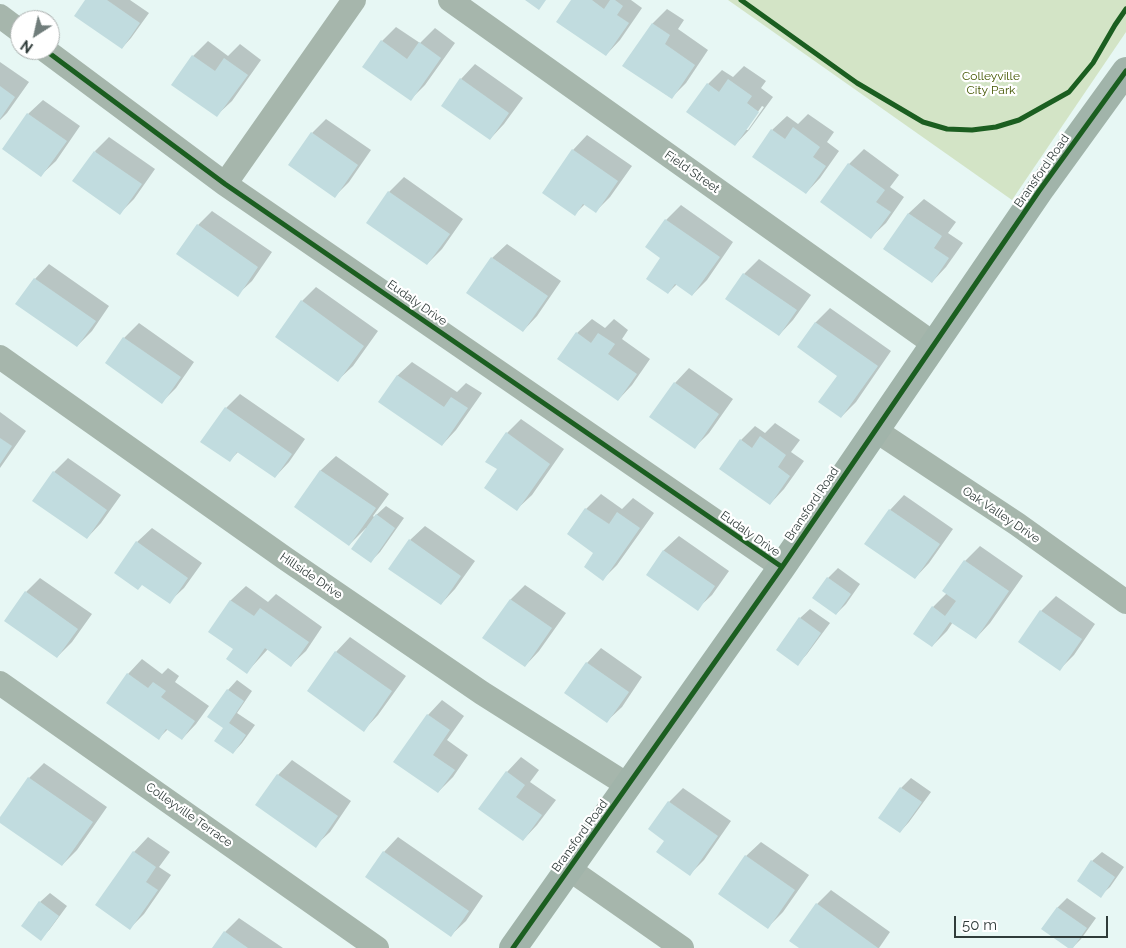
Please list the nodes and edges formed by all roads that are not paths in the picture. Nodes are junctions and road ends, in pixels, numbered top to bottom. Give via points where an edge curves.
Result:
1 (354, 0) edge
2 (450, 0) edge
3 (58, 60) edge
4 (1126, 71) edge
5 (225, 184) junction
6 (934, 344) junction
7 (0, 357) edge
8 (875, 430) junction
9 (782, 567) junction
10 (1126, 602) edge
11 (0, 683) edge
12 (629, 786) junction
13 (570, 869) junction
14 (377, 948) edge
15 (513, 948) edge
16 (682, 948) edge

1 - 5 street
2 - 6 street, Field Street
3 - 5 street, Eudaly Drive
4 - 6 street, Bransford Road
5 - 9 street, Eudaly Drive
6 - 8 street, Bransford Road
7 - 12 street, Hillside Drive via 482,693
8 - 9 street, Bransford Road
8 - 10 street, Oak Valley Drive via 1017,524
9 - 12 street, Bransford Road
11 - 14 street, Colleyville Terrace
12 - 13 street, Bransford Road
13 - 15 street, Bransford Road
13 - 16 street

